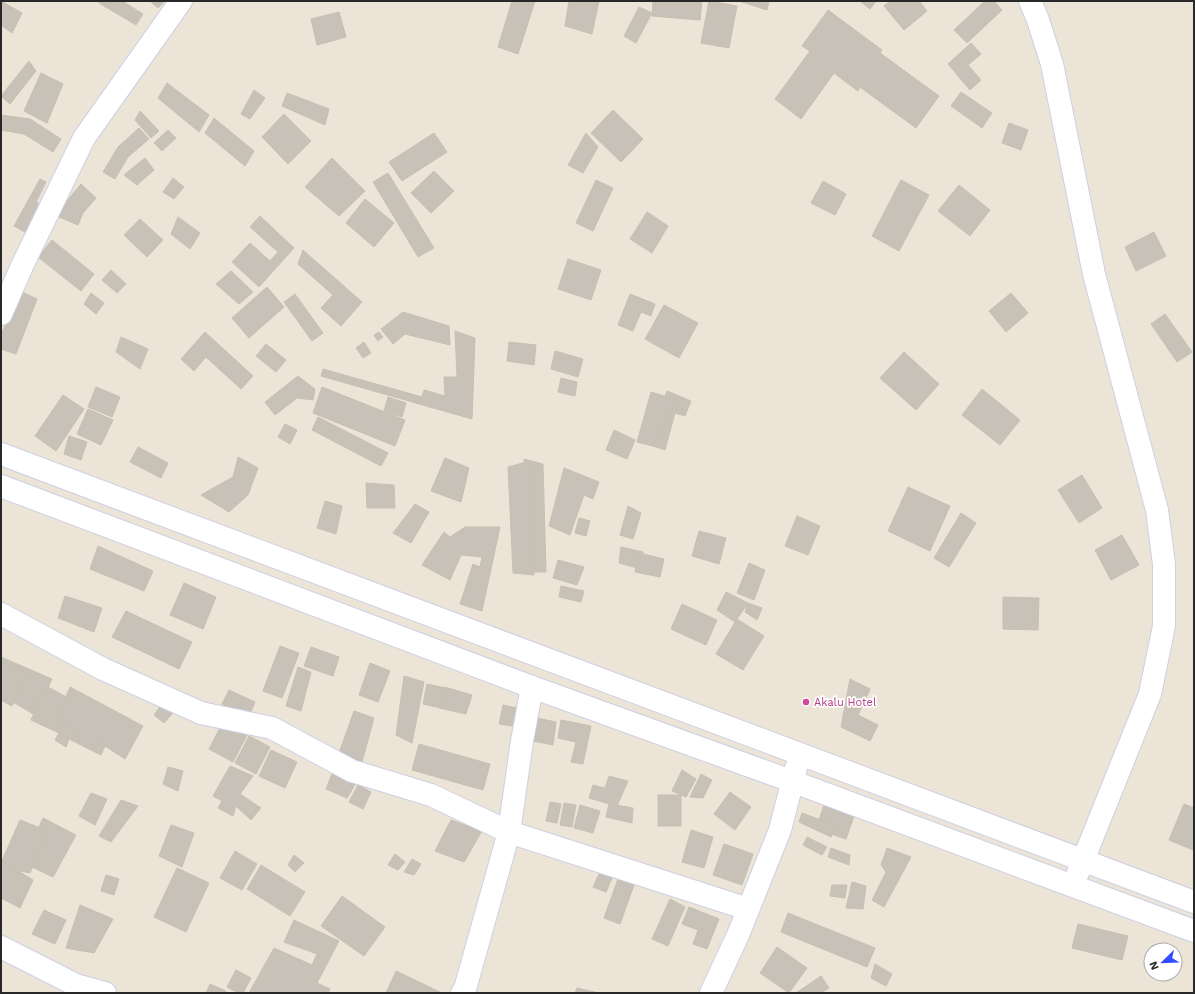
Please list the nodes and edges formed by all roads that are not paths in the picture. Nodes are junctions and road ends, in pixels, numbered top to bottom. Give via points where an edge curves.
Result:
1 (182, 1) edge
2 (1030, 1) edge
3 (1, 314) edge
4 (1, 454) edge
5 (1, 486) edge
6 (1, 614) edge
7 (532, 688) junction
8 (800, 753) junction
9 (794, 782) junction
10 (509, 832) junction
11 (1084, 860) junction
12 (1073, 886) junction
13 (1194, 902) edge
14 (748, 909) junction
15 (1194, 931) edge
16 (1, 947) edge
17 (105, 993) edge
18 (462, 993) edge
19 (711, 993) edge

1 - 3 street via 84,138
2 - 11 street via 1052,64 1094,274 1156,510 1164,564 1164,626 1150,694
4 - 8 street
5 - 7 street
6 - 10 street via 103,669 201,713 272,728 352,771 431,795
7 - 9 street
7 - 10 street
8 - 9 street
8 - 11 street
9 - 12 street
9 - 14 street via 780,830
10 - 14 street
10 - 18 street
11 - 12 street
11 - 13 street
12 - 15 street
14 - 19 street
16 - 17 street via 76,985

